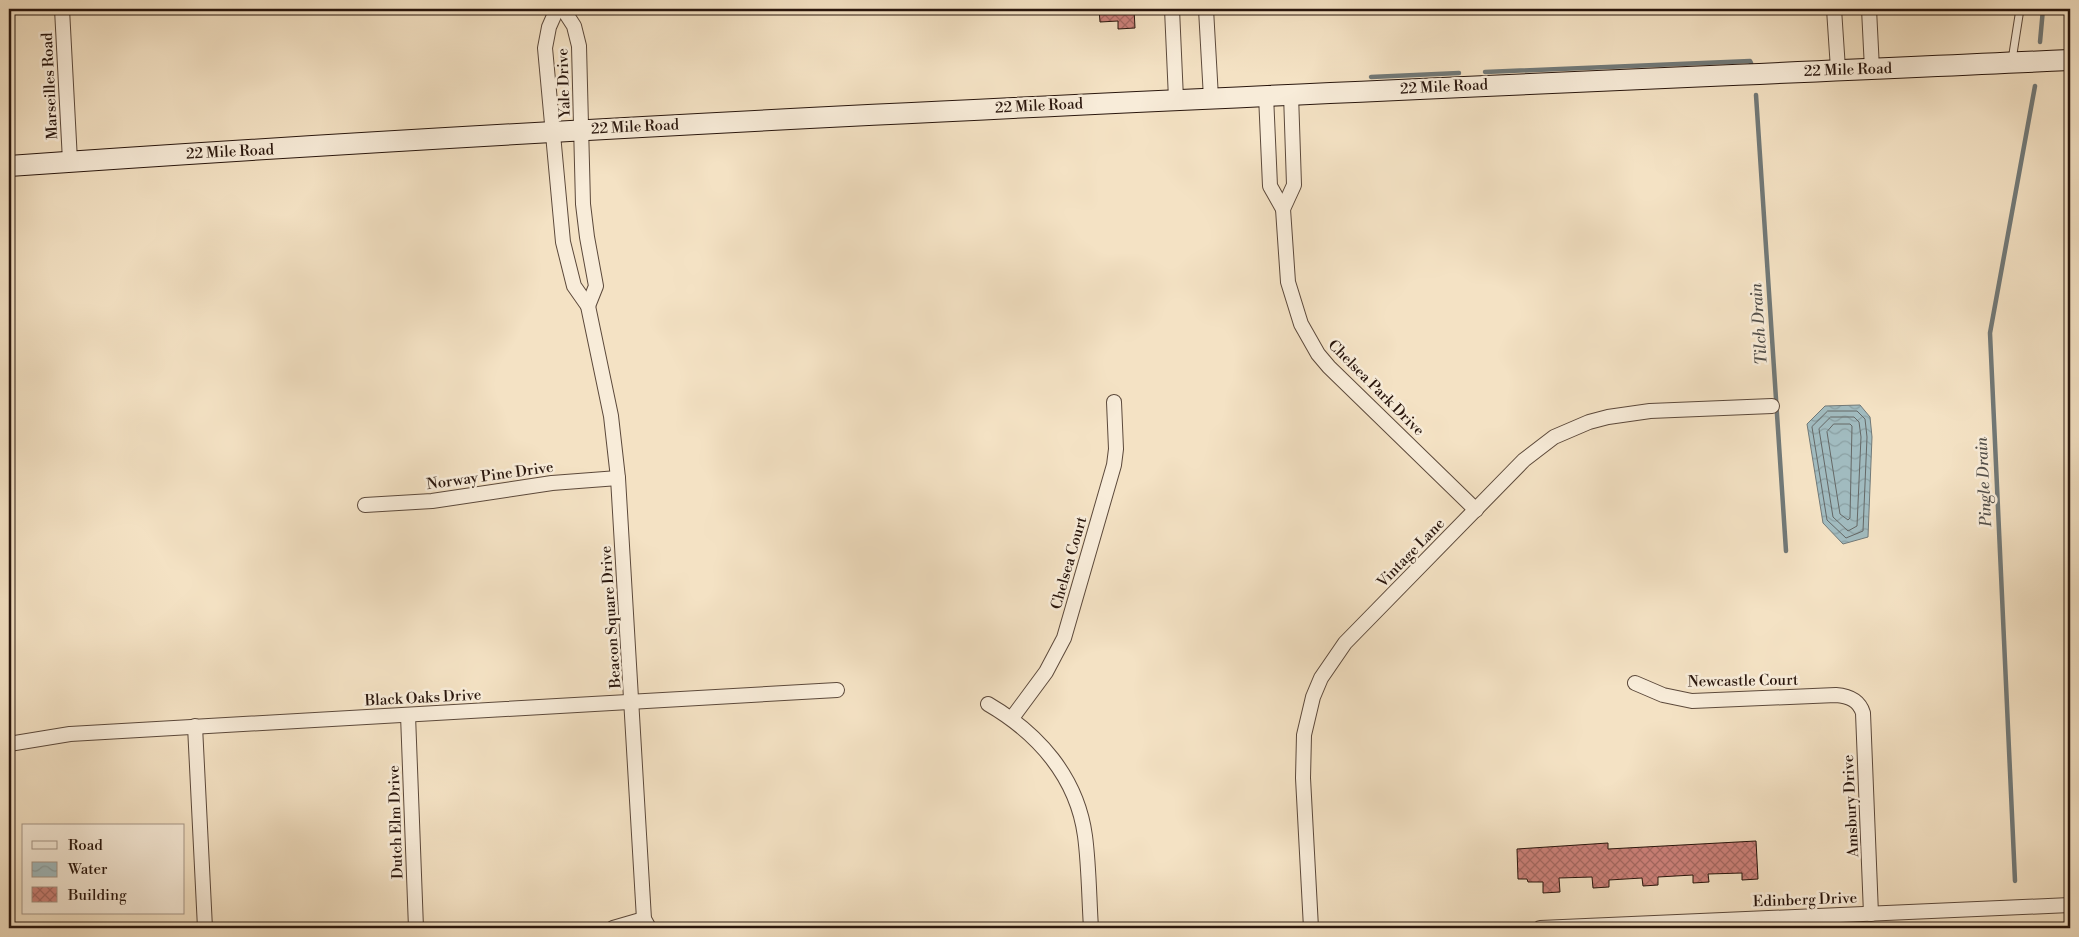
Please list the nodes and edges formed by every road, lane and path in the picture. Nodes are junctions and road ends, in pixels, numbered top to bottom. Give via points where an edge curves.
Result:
1 (62, 9) edge
2 (557, 9) edge
3 (562, 9) edge
4 (1172, 9) edge
5 (1206, 9) edge
6 (1834, 9) edge
7 (1869, 9) edge
8 (2020, 9) edge
9 (2070, 60) edge
10 (2012, 63) junction
11 (1838, 69) junction
12 (1872, 70) junction
13 (1291, 94) junction
14 (1266, 95) junction
15 (1211, 98) junction
16 (1176, 99) junction
17 (582, 130) junction
18 (552, 131) junction
19 (70, 161) junction
20 (9, 166) edge
21 (1283, 208) junction
22 (588, 306) junction
23 (1114, 402) dead end
24 (1772, 406) dead end
25 (618, 478) junction
26 (365, 505) dead end
27 (1476, 510) junction
28 (1635, 683) dead end
29 (837, 690) dead end
30 (1854, 699) joint
31 (632, 703) junction
32 (988, 704) dead end
33 (408, 715) junction
34 (1012, 718) junction
35 (195, 726) junction
36 (10, 743) edge
37 (2070, 905) edge
38 (1871, 914) junction
39 (646, 924) edge
40 (1695, 925) edge
41 (204, 928) edge
42 (416, 928) edge
43 (612, 928) edge
44 (1091, 928) edge
45 (1311, 928) edge
46 (1540, 928) edge

1 - 19 street, Marseilles Road
2 - 18 street, Yale Drive via 545,48
3 - 17 street, Yale Drive via 574,26 579,46
4 - 16 street
5 - 15 street
6 - 11 street
7 - 12 street
8 - 10 lane
9 - 10 street, 22 Mile Road
10 - 12 street, 22 Mile Road
11 - 12 street, 22 Mile Road
11 - 13 street, 22 Mile Road
13 - 14 street, 22 Mile Road
13 - 21 street, Chelsea Park Drive via 1294,185
14 - 15 street, 22 Mile Road
14 - 21 street, Chelsea Park Drive via 1270,186
15 - 16 street, 22 Mile Road
16 - 17 street, 22 Mile Road
17 - 18 street, 22 Mile Road
17 - 22 street, Beacon Square Drive via 584,219 596,286
18 - 19 street, 22 Mile Road
18 - 22 street, Beacon Square Drive via 563,242 574,286
19 - 20 street, 22 Mile Road
21 - 27 street, Chelsea Park Drive via 1288,282 1301,324 1314,347 1329,367
22 - 25 street, Beacon Square Drive via 612,416
23 - 34 street, Chelsea Court via 1114,465 1071,615 1055,656
24 - 27 street, Vintage Lane via 1650,411 1608,416 1589,422 1554,437 1539,448
25 - 26 street, Norway Pine Drive via 552,483 432,501
25 - 31 street, Beacon Square Drive
27 - 45 street, Vintage Lane via 1346,643 1321,678 1313,697 1303,754
28 - 30 street, Newcastle Court via 1663,695 1692,700 1836,695
29 - 31 street, Black Oaks Drive
30 - 38 street, Amsbury Drive via 1863,713
31 - 33 street, Black Oaks Drive
31 - 39 street, Beacon Square Drive
32 - 34 street
33 - 35 street, Black Oaks Drive
33 - 42 street, Dutch Elm Drive
34 - 44 street via 1054,759 1073,793 1085,834
35 - 36 street, Black Oaks Drive via 70,734
35 - 41 street
37 - 38 street, Edinberg Drive
38 - 40 street, Edinberg Drive
39 - 43 street
40 - 46 street, Edinberg Drive

